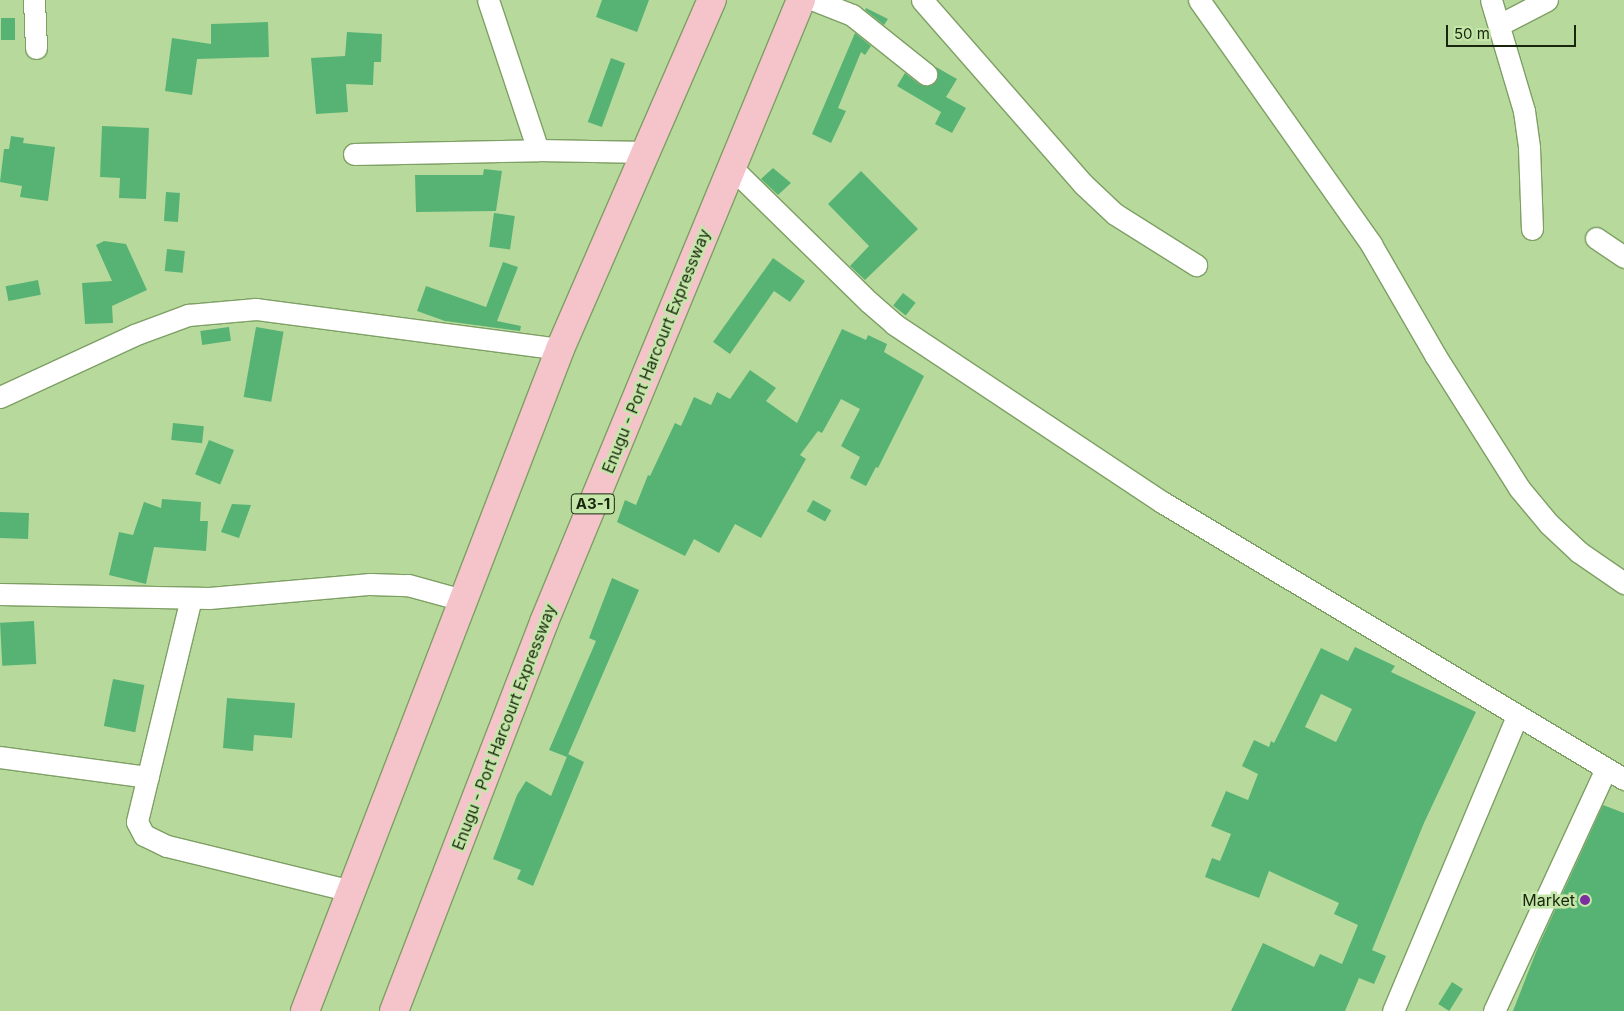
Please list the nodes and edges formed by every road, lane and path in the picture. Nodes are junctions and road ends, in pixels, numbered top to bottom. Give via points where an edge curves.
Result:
1 (34, 0) edge
2 (488, 0) edge
3 (712, 0) edge
4 (801, 0) edge
5 (814, 0) edge
6 (922, 0) edge
7 (1199, 0) edge
8 (1491, 0) edge
9 (1547, 0) edge
10 (1499, 25) junction
11 (36, 48) dead end
12 (926, 74) dead end
13 (538, 150) junction
14 (646, 152) junction
15 (354, 154) dead end
16 (732, 168) junction
17 (1532, 229) dead end
18 (1596, 238) dead end
19 (1624, 257) edge
20 (1196, 264) dead end
21 (560, 349) junction
22 (0, 397) edge
23 (1624, 583) edge
24 (0, 594) edge
25 (191, 598) junction
26 (463, 600) junction
27 (1517, 716) junction
28 (0, 758) edge
29 (1615, 774) edge
30 (148, 777) junction
31 (351, 891) junction
32 (304, 1011) edge
33 (394, 1011) edge
34 (1393, 1011) edge
35 (1494, 1011) edge

1 - 11 street
2 - 13 street
3 - 14 highway
4 - 16 highway, Enugu - Port Harcourt Expressway / A3-1
5 - 12 street via 852,15
6 - 20 street via 1084,184 1115,214
7 - 23 street via 1371,244 1434,355 1519,488 1549,524 1579,552
8 - 10 street
9 - 10 street
10 - 17 street via 1524,111
13 - 14 street
13 - 15 street
14 - 21 highway
16 - 27 street via 894,324 1162,502
16 - 33 highway, Enugu - Port Harcourt Expressway / A3-1 via 544,622
18 - 19 street
21 - 22 street via 256,309 188,315 134,335
21 - 26 highway
24 - 25 street
25 - 26 street via 370,584 408,585
25 - 30 street
26 - 31 highway
27 - 29 street
27 - 34 street
28 - 30 street
29 - 35 street
30 - 31 street via 137,822 144,834 156,842
31 - 32 highway

